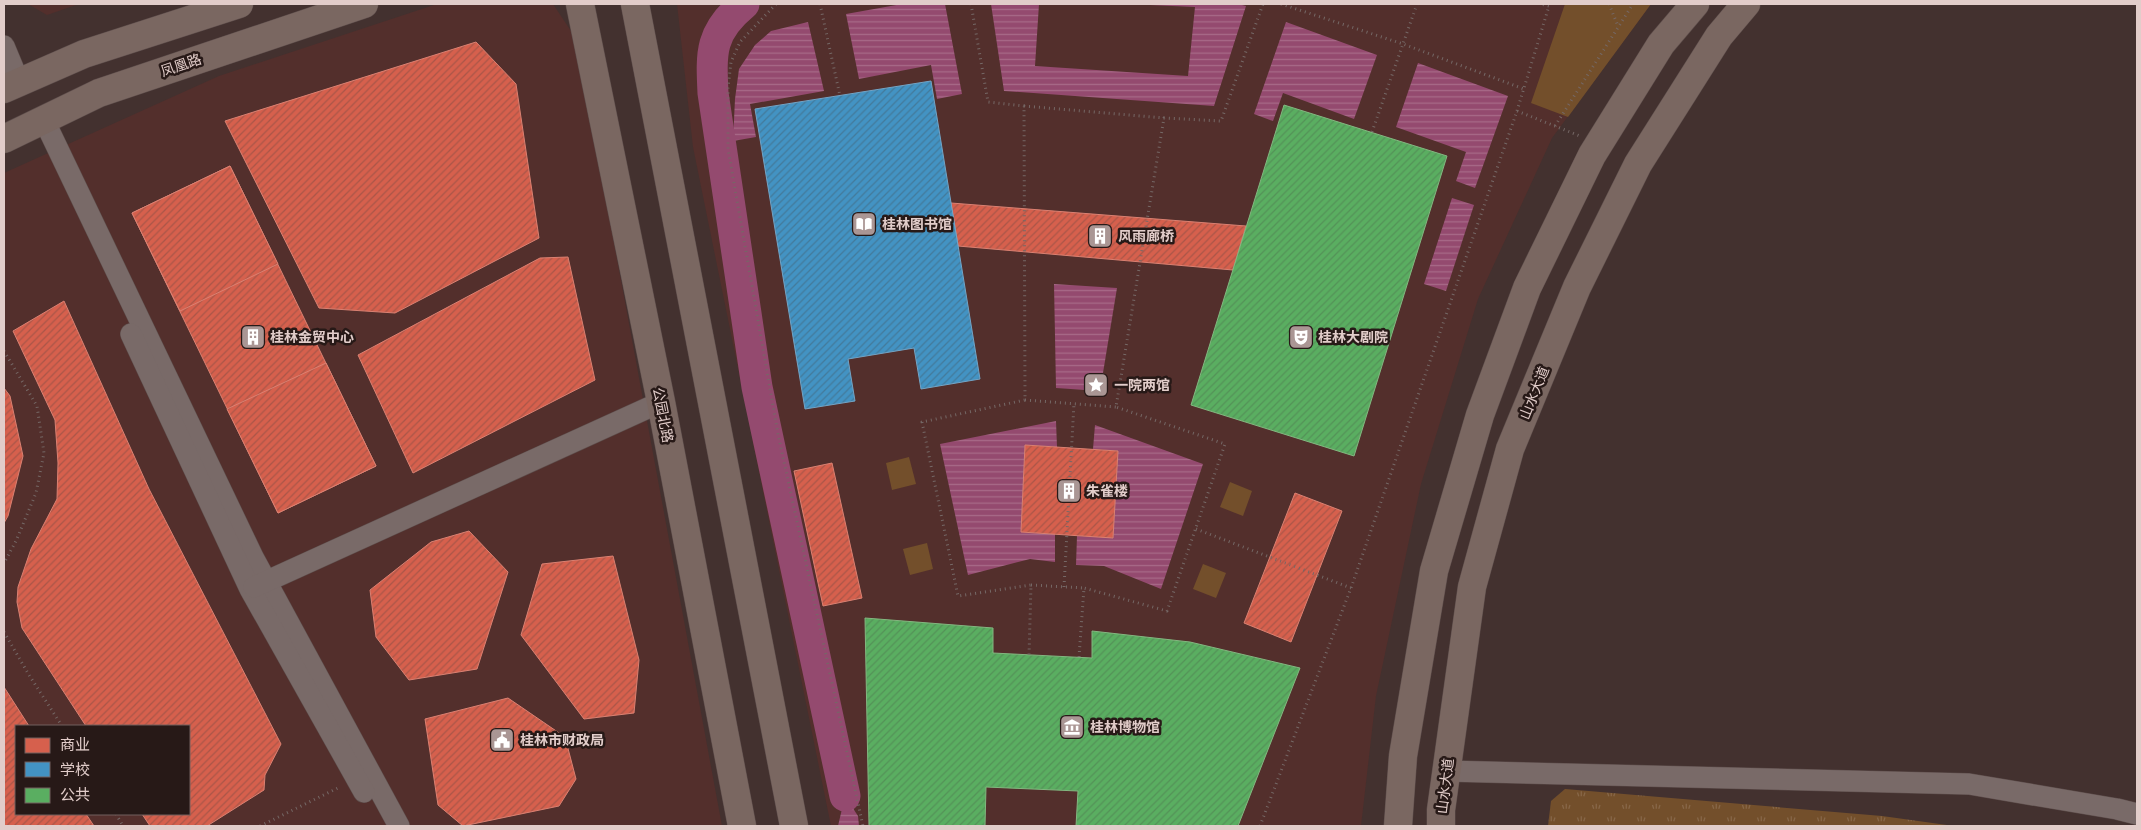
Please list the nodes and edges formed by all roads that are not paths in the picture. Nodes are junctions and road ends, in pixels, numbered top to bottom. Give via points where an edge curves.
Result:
1 (239, 4) edge
2 (364, 4) edge
3 (635, 4) edge
4 (648, 4) edge
5 (1746, 4) edge
6 (578, 9) edge
7 (1688, 9) edge
8 (4, 46) edge
9 (645, 58) junction
10 (11, 86) edge
11 (37, 124) junction
12 (4, 139) edge
13 (662, 407) junction
14 (261, 591) junction
15 (1446, 771) junction
16 (2137, 814) edge
17 (382, 826) edge
18 (399, 826) edge
19 (742, 826) edge
20 (794, 826) edge
21 (1398, 826) edge
22 (1441, 826) edge

1 - 10 main road via 84,54
2 - 11 main road, 凤凰路 via 100,93
3 - 9 main road
4 - 9 main road
5 - 15 main road, 山水大道 via 1720,36 1638,164 1577,287 1510,449 1472,587
6 - 13 main road, 公园北路
7 - 21 main road via 1661,44 1600,144 1527,288 1480,415 1434,571 1403,756
8 - 10 street
9 - 20 main road
11 - 12 main road, 凤凰路
11 - 14 street via 54,171
13 - 14 street
13 - 19 main road, 公园北路
14 - 17 street
14 - 18 street
15 - 16 street via 1970,784
15 - 22 main road, 山水大道

